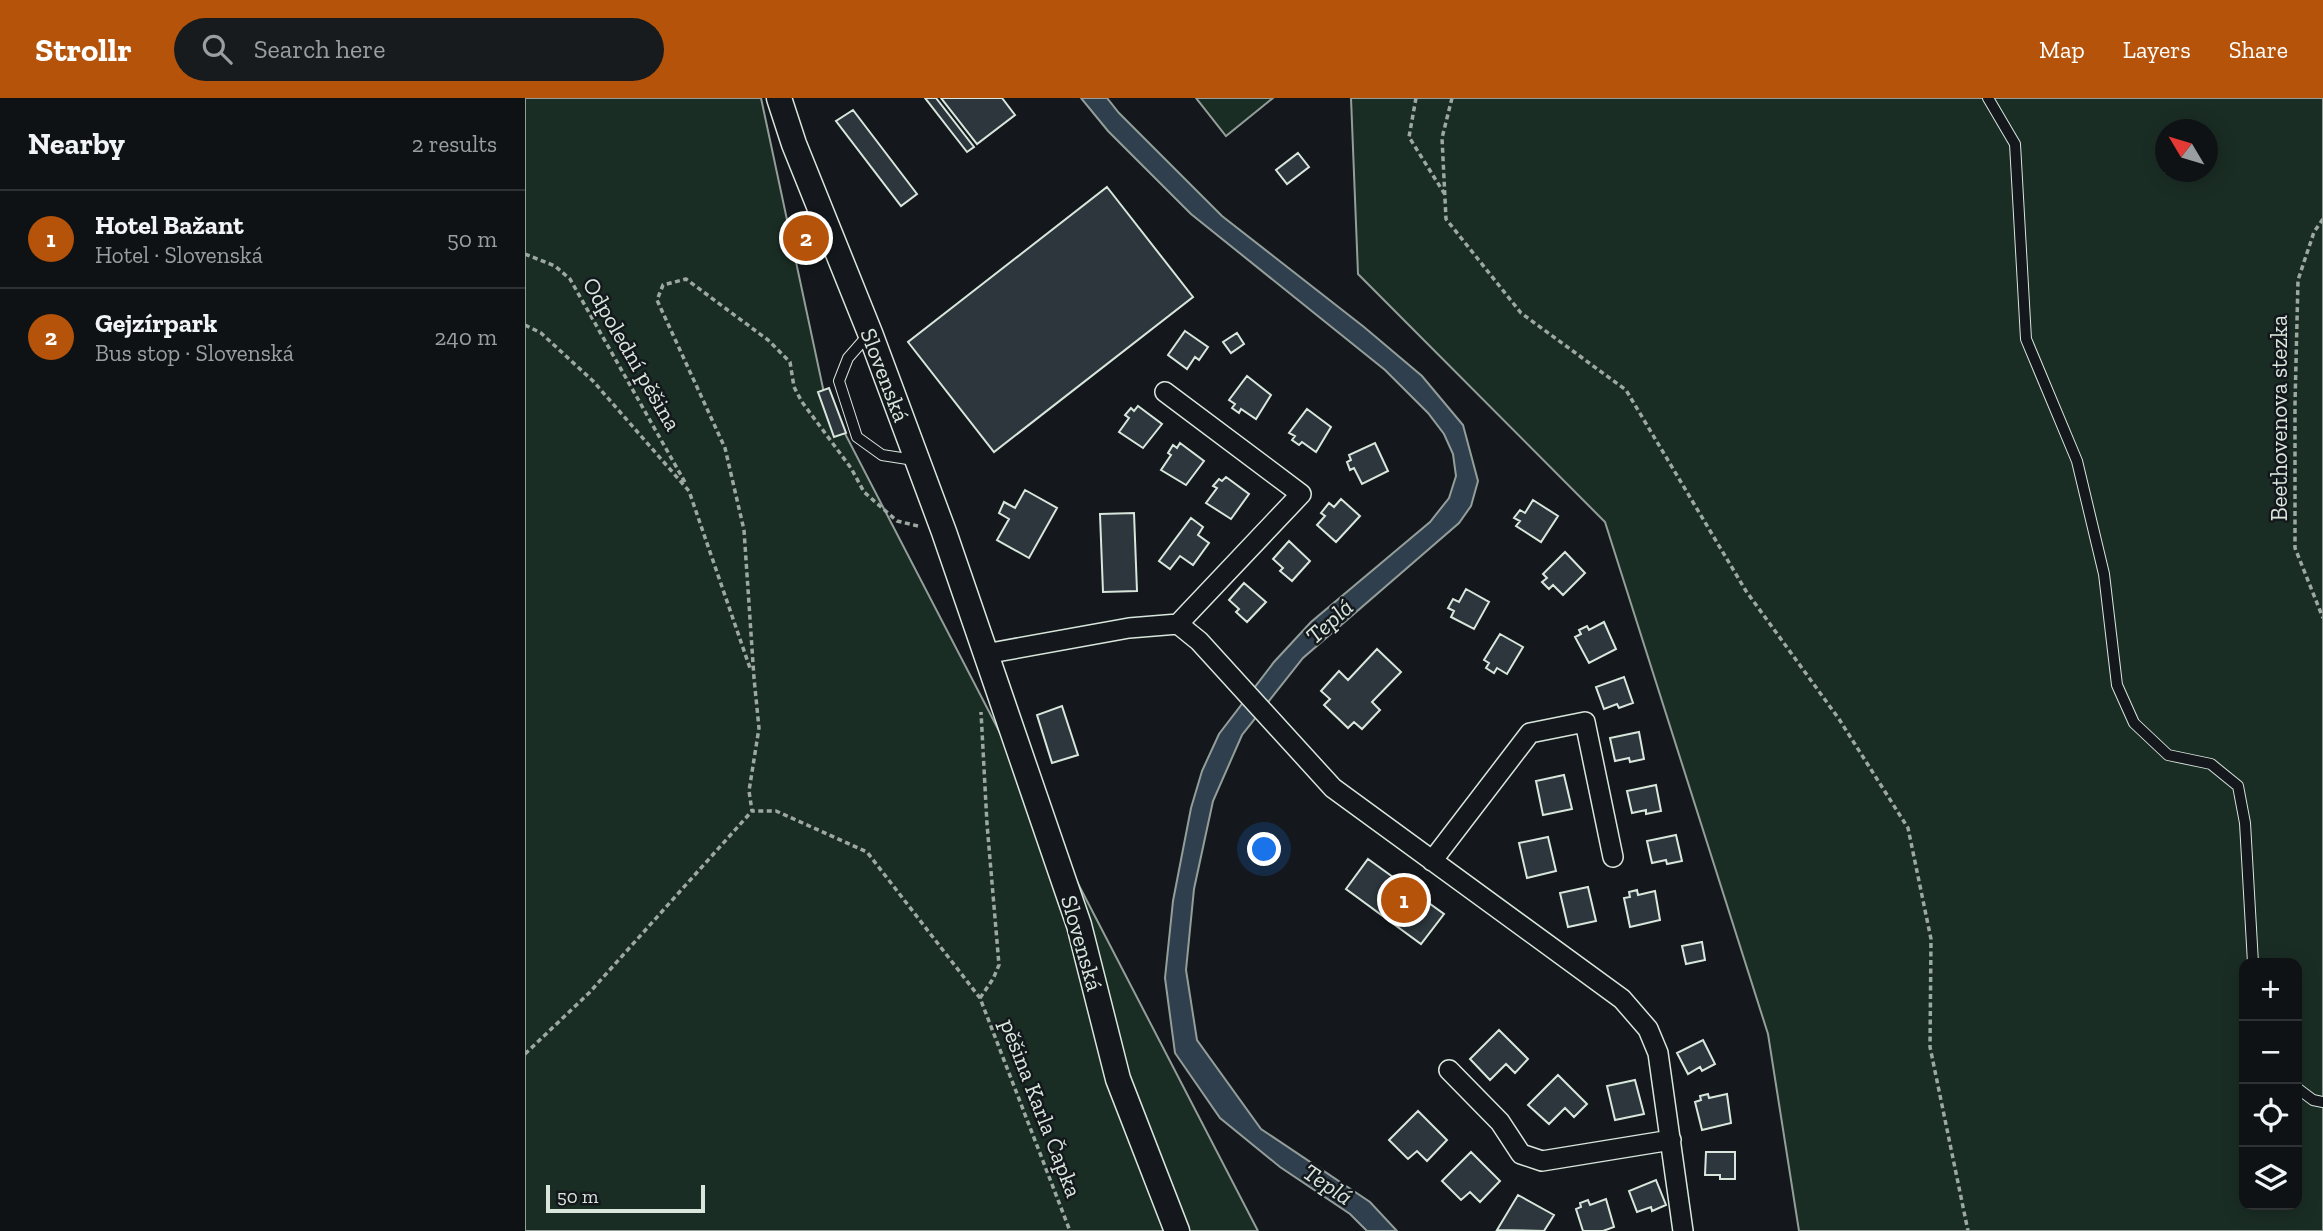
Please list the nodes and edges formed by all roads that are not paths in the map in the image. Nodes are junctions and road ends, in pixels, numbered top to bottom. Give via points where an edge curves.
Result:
1 (779, 98) edge
2 (1988, 98) edge
3 (870, 333) junction
4 (1165, 392) dead end
5 (918, 461) junction
6 (1178, 624) junction
7 (985, 654) junction
8 (1613, 857) dead end
9 (1431, 861) junction
10 (2253, 958) edge
11 (1449, 1070) dead end
12 (2302, 1092) edge
13 (2323, 1102) edge
14 (1671, 1140) junction
15 (1177, 1231) edge
16 (1683, 1231) edge

1 - 3 street, Slovenská
2 - 10 lane via 2015,144 2026,339 2077,461 2104,574 2117,685 2134,723 2168,755 2211,764 2238,786 2245,823
3 - 5 street, Slovenská
3 - 5 lane via 848,358 839,381 857,437 881,455
4 - 6 street via 1301,494
5 - 7 street, Slovenská
6 - 7 street via 1129,628
6 - 9 street via 1218,660 1333,788
7 - 15 street, Slovenská via 1079,925 1118,1079
8 - 9 street via 1585,722 1530,733
9 - 14 street via 1622,999 1648,1029 1658,1053
11 - 14 street via 1500,1122 1521,1154 1542,1161
12 - 13 lane
14 - 16 street

